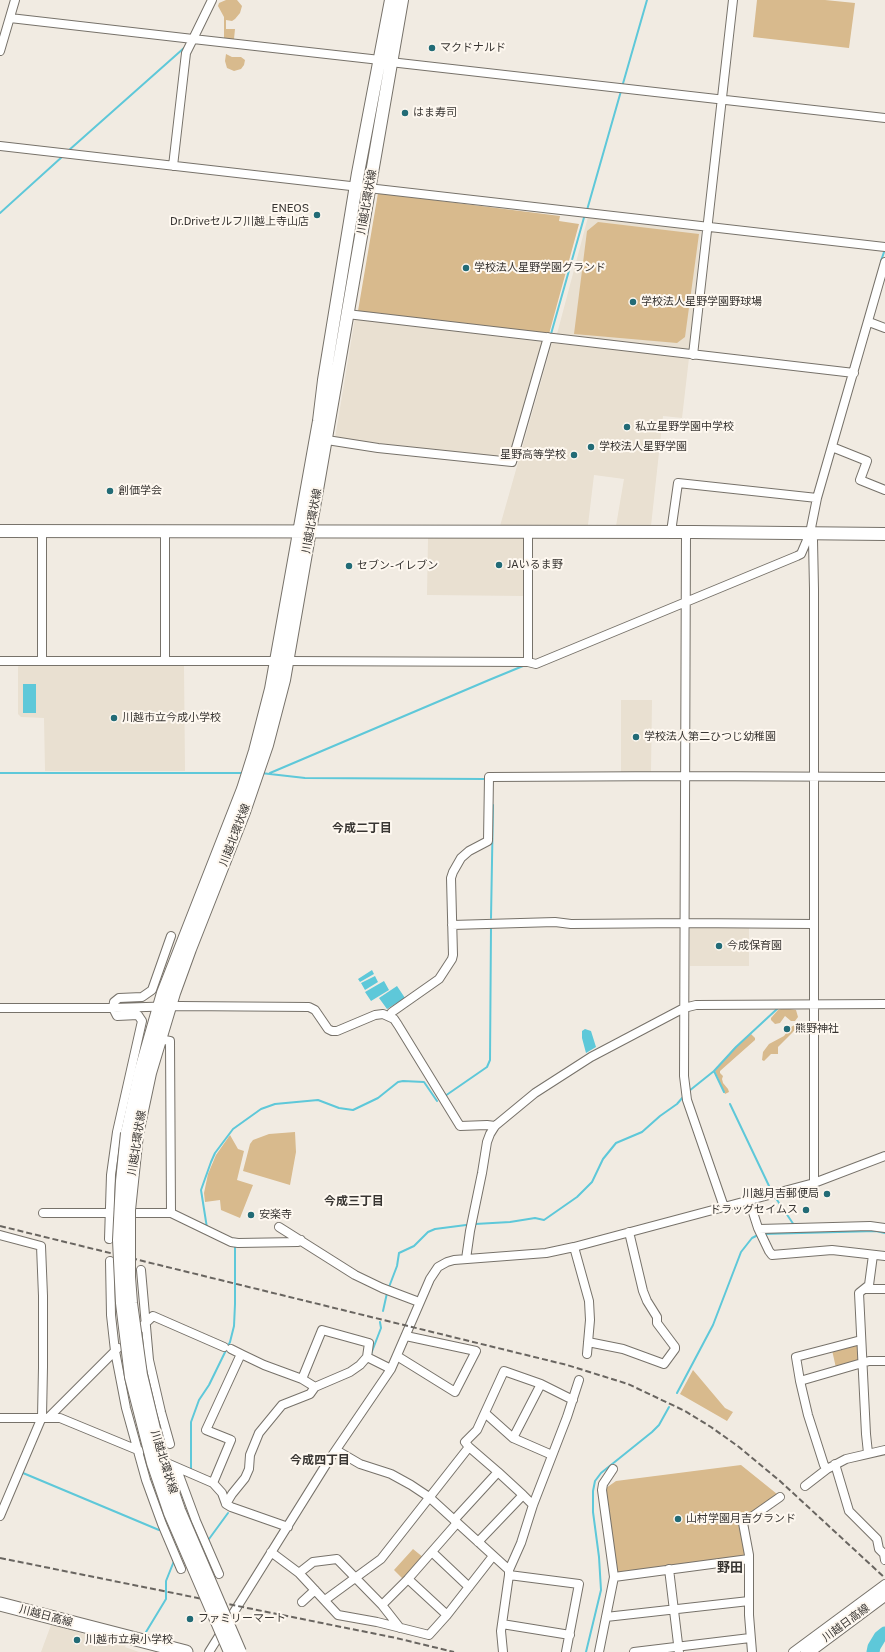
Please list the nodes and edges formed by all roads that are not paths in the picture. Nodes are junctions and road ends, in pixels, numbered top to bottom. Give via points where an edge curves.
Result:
1 (15, 0) edge
2 (212, 0) edge
3 (391, 0) edge
4 (402, 0) edge
5 (733, 0) edge
6 (10, 18) junction
7 (193, 39) junction
8 (0, 46) edge
9 (385, 61) junction
10 (722, 100) junction
11 (885, 118) edge
12 (0, 146) edge
13 (173, 166) junction
14 (357, 187) junction
15 (369, 188) junction
16 (706, 227) junction
17 (885, 247) edge
18 (885, 262) edge
19 (347, 314) junction
20 (869, 322) junction
21 (885, 328) edge
22 (548, 337) junction
23 (693, 355) junction
24 (854, 373) junction
25 (327, 440) junction
26 (832, 447) junction
27 (885, 490) edge
28 (817, 498) junction
29 (0, 531) edge
30 (42, 531) junction
31 (166, 531) junction
32 (305, 532) junction
33 (528, 532) junction
34 (672, 532) junction
35 (686, 532) junction
36 (810, 533) junction
37 (885, 534) edge
38 (685, 600) junction
39 (0, 660) edge
40 (42, 660) junction
41 (165, 661) junction
42 (282, 661) junction
43 (528, 662) junction
44 (685, 776) junction
45 (814, 777) junction
46 (885, 777) edge
47 (686, 923) junction
48 (814, 924) junction
49 (452, 925) junction
50 (171, 936) dead end
51 (814, 1004) junction
52 (885, 1004) edge
53 (164, 1006) junction
54 (0, 1008) edge
55 (113, 1008) junction
56 (684, 1008) junction
57 (389, 1016) junction
58 (159, 1039) junction
59 (495, 1126) junction
60 (132, 1134) junction
61 (885, 1156) edge
62 (814, 1184) junction
63 (749, 1200) junction
64 (724, 1207) junction
65 (44, 1212) dead end
66 (109, 1213) junction
67 (171, 1213) junction
68 (279, 1227) dead end
69 (885, 1228) edge
70 (758, 1229) junction
71 (629, 1232) junction
72 (0, 1235) edge
73 (109, 1239) dead end
74 (301, 1240) junction
75 (574, 1246) junction
76 (873, 1255) junction
77 (885, 1256) edge
78 (466, 1259) junction
79 (110, 1261) dead end
80 (141, 1270) dead end
81 (864, 1289) junction
82 (885, 1289) edge
83 (419, 1302) junction
84 (145, 1324) junction
85 (406, 1336) junction
86 (861, 1340) junction
87 (588, 1342) junction
88 (115, 1351) junction
89 (241, 1354) junction
90 (587, 1354) dead end
91 (397, 1356) junction
92 (367, 1357) junction
93 (885, 1361) edge
94 (863, 1363) junction
95 (391, 1369) junction
96 (302, 1379) junction
97 (580, 1380) dead end
98 (800, 1380) junction
99 (541, 1384) junction
100 (315, 1387) junction
101 (573, 1400) junction
102 (485, 1413) junction
103 (45, 1417) junction
104 (0, 1418) edge
105 (513, 1438) junction
106 (170, 1444) dead end
107 (469, 1447) junction
108 (137, 1450) junction
109 (336, 1450) junction
110 (885, 1450) edge
111 (868, 1453) junction
112 (552, 1455) junction
113 (835, 1464) junction
114 (176, 1466) junction
115 (613, 1469) dead end
116 (827, 1469) junction
117 (498, 1472) junction
118 (213, 1483) junction
119 (805, 1486) dead end
120 (523, 1495) junction
121 (429, 1497) junction
122 (780, 1497) dead end
123 (226, 1504) junction
124 (533, 1505) junction
125 (0, 1516) edge
126 (455, 1522) junction
127 (288, 1526) junction
128 (478, 1542) junction
129 (271, 1552) junction
130 (432, 1552) junction
131 (493, 1556) junction
132 (750, 1559) junction
133 (885, 1560) edge
134 (182, 1569) dead end
135 (669, 1569) junction
136 (509, 1572) junction
137 (299, 1573) junction
138 (219, 1574) dead end
139 (614, 1577) junction
140 (356, 1579) junction
141 (408, 1579) junction
142 (884, 1584) edge
143 (469, 1587) junction
144 (315, 1590) junction
145 (885, 1594) edge
146 (325, 1600) junction
147 (749, 1601) junction
148 (302, 1602) dead end
149 (0, 1604) edge
150 (382, 1605) junction
151 (674, 1609) junction
152 (447, 1615) junction
153 (606, 1616) junction
154 (502, 1624) junction
155 (400, 1628) junction
156 (570, 1635) junction
157 (750, 1638) junction
158 (679, 1649) edge
159 (186, 1652) edge
160 (209, 1652) edge
161 (230, 1652) edge
162 (240, 1652) edge
163 (503, 1652) edge
164 (566, 1652) edge
165 (599, 1652) edge
166 (634, 1652) edge
167 (752, 1652) edge
168 (793, 1652) edge
169 (807, 1652) edge

1 - 6 street
2 - 7 street
3 - 9 main road, 川越北環状線
4 - 9 main road, 川越北環状線
5 - 10 street
6 - 7 street
6 - 8 street
7 - 9 street
7 - 13 street via 186,53
9 - 10 street
9 - 14 main road, 川越北環状線
9 - 15 main road, 川越北環状線
10 - 11 street
10 - 16 street
12 - 13 street
13 - 14 street
14 - 15 street
14 - 32 main road, 川越北環状線 via 324,380
15 - 16 street
15 - 19 main road, 川越北環状線
16 - 17 street
16 - 23 street
18 - 20 street
19 - 22 street
19 - 25 main road, 川越北環状線
20 - 21 street
20 - 24 street
22 - 23 street
22 - 25 street via 512,462
23 - 24 street
24 - 26 street
25 - 32 main road, 川越北環状線
26 - 27 street via 867,461 860,480
26 - 28 street
28 - 34 street via 678,483
28 - 36 street
29 - 30 main road
30 - 31 main road
30 - 40 street
31 - 32 main road
31 - 41 street
32 - 33 main road
32 - 42 main road, 川越北環状線
33 - 34 main road
33 - 43 street
34 - 35 main road
35 - 36 main road
35 - 38 street
36 - 37 main road
36 - 38 street via 801,554
36 - 45 street via 814,560
38 - 43 street via 536,664
38 - 44 street
39 - 40 street
40 - 41 street
41 - 42 street
42 - 43 street
42 - 53 main road, 川越北環状線 via 267,745 244,812 190,949
44 - 45 street
44 - 47 street
44 - 49 street via 489,777 488,841 460,858 453,872
45 - 46 street
45 - 48 street
47 - 48 street
47 - 49 street via 555,922
47 - 56 street
48 - 51 street
49 - 57 street via 453,955 444,973
50 - 55 street via 152,990 142,997 118,998
51 - 52 street
51 - 56 street via 721,1004
51 - 62 street
53 - 55 street
53 - 57 street via 309,1007 315,1010 332,1031 376,1015
53 - 58 main road, 川越北環状線
53 - 60 main road, 川越北環状線 via 140,1073
54 - 55 street
55 - 66 street via 117,1016 138,1015 142,1022 117,1132
56 - 59 street via 591,1057 535,1093
56 - 64 street via 687,1100
57 - 59 street via 398,1025 460,1126
58 - 60 main road, 川越北環状線
58 - 67 street via 170,1041
59 - 78 street via 487,1142
60 - 161 main road, 川越北環状線, bridge via 122,1181 119,1240 122,1303 131,1377 167,1506
60 - 162 main road, 川越北環状線, bridge via 129,1240 131,1303 140,1375 177,1504
61 - 62 street
62 - 63 street
63 - 64 street
63 - 70 street
64 - 71 street
65 - 66 street
66 - 67 street
66 - 73 street
67 - 74 street via 231,1242
68 - 74 street
69 - 70 street via 870,1226
70 - 76 street via 772,1255 832,1250
71 - 75 street
71 - 87 street via 643,1291 657,1317 657,1323 675,1349 664,1364 623,1349
72 - 103 street via 41,1246
74 - 83 street via 355,1275
75 - 78 street via 546,1253
75 - 87 street via 589,1301
76 - 77 street
76 - 81 street via 869,1284
78 - 83 street via 447,1262 438,1268
79 - 88 street
80 - 84 street
81 - 82 street
81 - 86 street via 859,1293
83 - 85 street
84 - 88 street
84 - 89 street via 153,1316
84 - 106 street via 149,1360
85 - 91 street
85 - 91 street via 476,1351 455,1392
86 - 94 street
86 - 98 street via 796,1357
87 - 90 street
88 - 103 street
88 - 108 street
89 - 96 street
89 - 118 street via 206,1430 230,1440
91 - 95 street
92 - 95 street
92 - 96 street via 369,1343 322,1330
92 - 100 street via 350,1372
93 - 94 street
94 - 98 street
94 - 111 street
95 - 109 street
96 - 100 street
97 - 101 street
98 - 116 street via 808,1415
99 - 101 street
99 - 102 street via 504,1371
99 - 105 street
100 - 123 street via 310,1394 282,1405 268,1420 254,1442 245,1478
101 - 112 street
102 - 105 street
102 - 107 street via 477,1430 465,1442
103 - 104 street
103 - 108 street via 60,1418
103 - 125 street
105 - 112 street
107 - 117 street
107 - 121 street
108 - 114 street
108 - 134 street via 162,1524
109 - 121 street via 360,1464 391,1474
109 - 127 street
110 - 111 street
111 - 113 street
112 - 124 street
113 - 116 street
113 - 133 street via 849,1511 877,1539
114 - 118 street
114 - 138 street
115 - 139 street via 602,1490
116 - 119 street
117 - 120 street
117 - 126 street
118 - 123 street via 222,1493
120 - 124 street
120 - 128 street
121 - 126 street
121 - 140 street via 381,1559
122 - 132 street via 743,1523
123 - 127 street
124 - 136 street
126 - 128 street
126 - 130 street
127 - 129 street
128 - 131 street
129 - 137 street
129 - 160 street
130 - 141 street
130 - 143 street
131 - 136 street
131 - 143 street
132 - 135 street
132 - 147 street
135 - 139 street
135 - 151 street
136 - 154 street
136 - 156 street via 579,1584
137 - 140 street via 313,1562 337,1559
137 - 144 street
139 - 153 street
140 - 146 street
140 - 150 street
141 - 150 street
141 - 152 street
142 - 168 street
143 - 152 street
144 - 146 street
144 - 148 street
145 - 169 main road, 川越日高線
146 - 155 street via 338,1615
147 - 151 street
147 - 157 street
149 - 159 main road, 川越日高線
150 - 155 street
151 - 153 street
151 - 158 street
152 - 155 street via 429,1635
153 - 165 street
154 - 156 street
154 - 163 street
156 - 164 street
157 - 158 street
157 - 167 street
158 - 166 street

